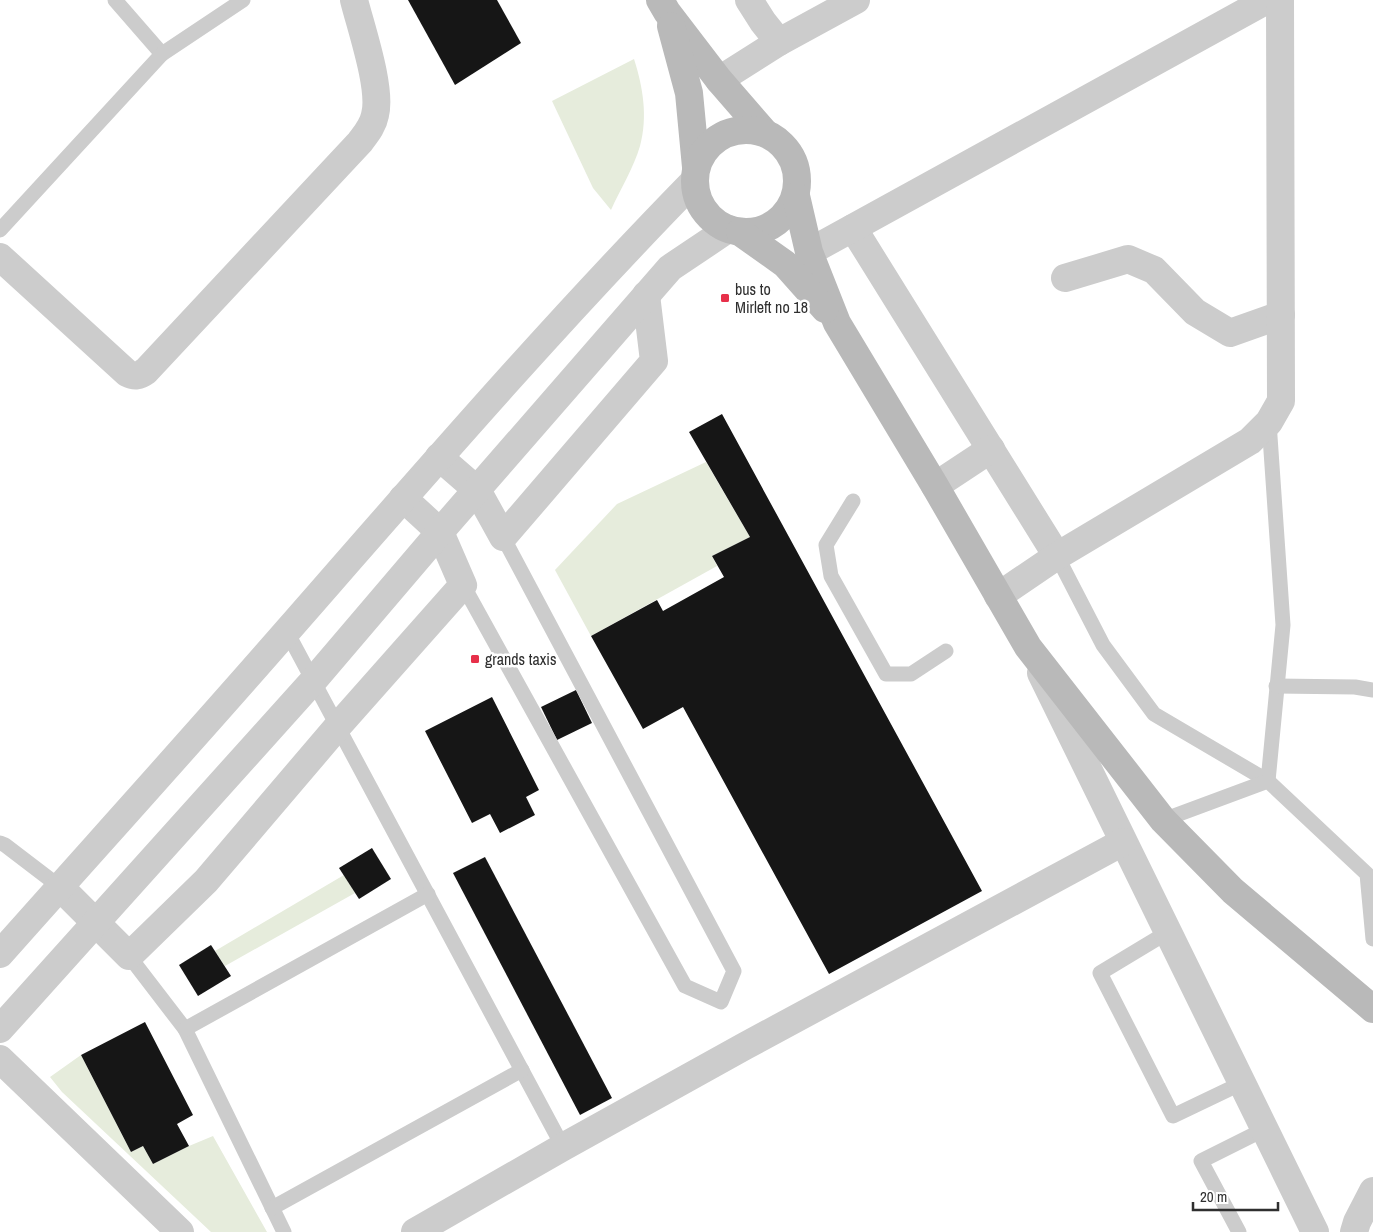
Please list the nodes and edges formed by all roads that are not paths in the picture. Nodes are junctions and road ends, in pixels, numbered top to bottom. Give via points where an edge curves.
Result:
1 (115, 0) edge
2 (243, 0) edge
3 (354, 0) edge
4 (749, 0) edge
5 (856, 0) edge
6 (1267, 0) edge
7 (1280, 0) edge
8 (664, 6) edge
9 (779, 42) junction
10 (162, 54) junction
11 (719, 80) junction
12 (765, 133) junction
13 (695, 174) junction
14 (796, 196) junction
15 (853, 228) junction
16 (0, 230) edge
17 (734, 231) junction
18 (809, 252) junction
19 (0, 257) edge
20 (1065, 278) dead end
21 (646, 295) junction
22 (1281, 315) junction
23 (837, 323) junction
24 (1269, 422) junction
25 (991, 449) junction
26 (439, 458) junction
27 (935, 486) junction
28 (477, 490) junction
29 (403, 498) junction
30 (853, 501) dead end
31 (440, 532) junction
32 (503, 538) junction
33 (1057, 556) junction
34 (463, 585) junction
35 (998, 596) junction
36 (287, 632) junction
37 (1028, 647) junction
38 (946, 651) dead end
39 (313, 681) junction
40 (1276, 686) junction
41 (1373, 690) edge
42 (338, 726) junction
43 (1268, 781) junction
44 (1163, 820) junction
45 (1124, 842) junction
46 (0, 844) edge
47 (60, 887) junction
48 (428, 894) junction
49 (97, 923) junction
50 (1168, 932) junction
51 (1373, 940) edge
52 (0, 954) edge
53 (129, 956) junction
54 (1373, 1010) edge
55 (0, 1029) edge
56 (185, 1029) junction
57 (0, 1058) edge
58 (522, 1070) junction
59 (1242, 1082) junction
60 (1265, 1129) junction
61 (564, 1147) junction
62 (1373, 1191) edge
63 (272, 1208) junction
64 (180, 1232) edge
65 (284, 1232) edge
66 (415, 1232) edge
67 (1239, 1232) edge
68 (1315, 1232) edge
69 (1354, 1232) edge

1 - 10 lane
2 - 10 lane
3 - 19 street via 375,85 376,114 372,125 360,142 146,371 133,376 127,373
4 - 9 street
5 - 9 street
6 - 15 street
7 - 22 street
8 - 11 main road
8 - 13 main road via 689,93
9 - 11 street
10 - 16 lane
11 - 12 main road
12 - 13 main road via 748,129 731,132 715,140 703,152
12 - 14 main road via 778,140 789,152 798,181
13 - 17 main road via 697,196 704,210 714,222
13 - 26 street
14 - 17 main road via 790,209 768,228 755,232
14 - 18 main road
15 - 18 street
15 - 25 street
17 - 21 street via 670,268
17 - 23 main road via 785,264
18 - 23 main road
20 - 22 street via 1128,259 1154,270 1195,312 1230,333
21 - 28 street
21 - 32 street via 654,361
22 - 24 street via 1281,402
23 - 27 main road
24 - 33 street via 1250,442
24 - 40 lane via 1283,625
25 - 27 street
25 - 33 street
26 - 28 street
26 - 29 street
27 - 35 main road
28 - 31 street
28 - 32 street
29 - 31 street
29 - 36 street
30 - 38 lane via 826,545 831,576 886,674 911,674
31 - 34 street
31 - 39 street
32 - 34 lane via 734,970 721,1002 686,986
33 - 35 street
33 - 43 lane via 1103,645 1154,714
34 - 42 street
35 - 37 main road
36 - 39 lane
36 - 47 street
37 - 44 main road
37 - 45 street
39 - 42 lane
39 - 49 street
40 - 41 lane
40 - 43 lane
42 - 48 lane
42 - 53 street via 206,881
43 - 44 lane
43 - 51 lane via 1367,874
44 - 54 main road via 1234,891
45 - 50 street
45 - 61 street
46 - 47 lane
47 - 49 street
47 - 52 street
48 - 56 lane
48 - 58 lane
49 - 53 street
49 - 55 street
50 - 59 street
50 - 59 lane via 1100,973 1174,1116
53 - 56 lane
56 - 63 lane
57 - 64 street
58 - 61 lane
58 - 63 lane
59 - 60 street
60 - 67 lane via 1201,1161
60 - 68 street
61 - 66 street
62 - 69 street
63 - 65 lane

